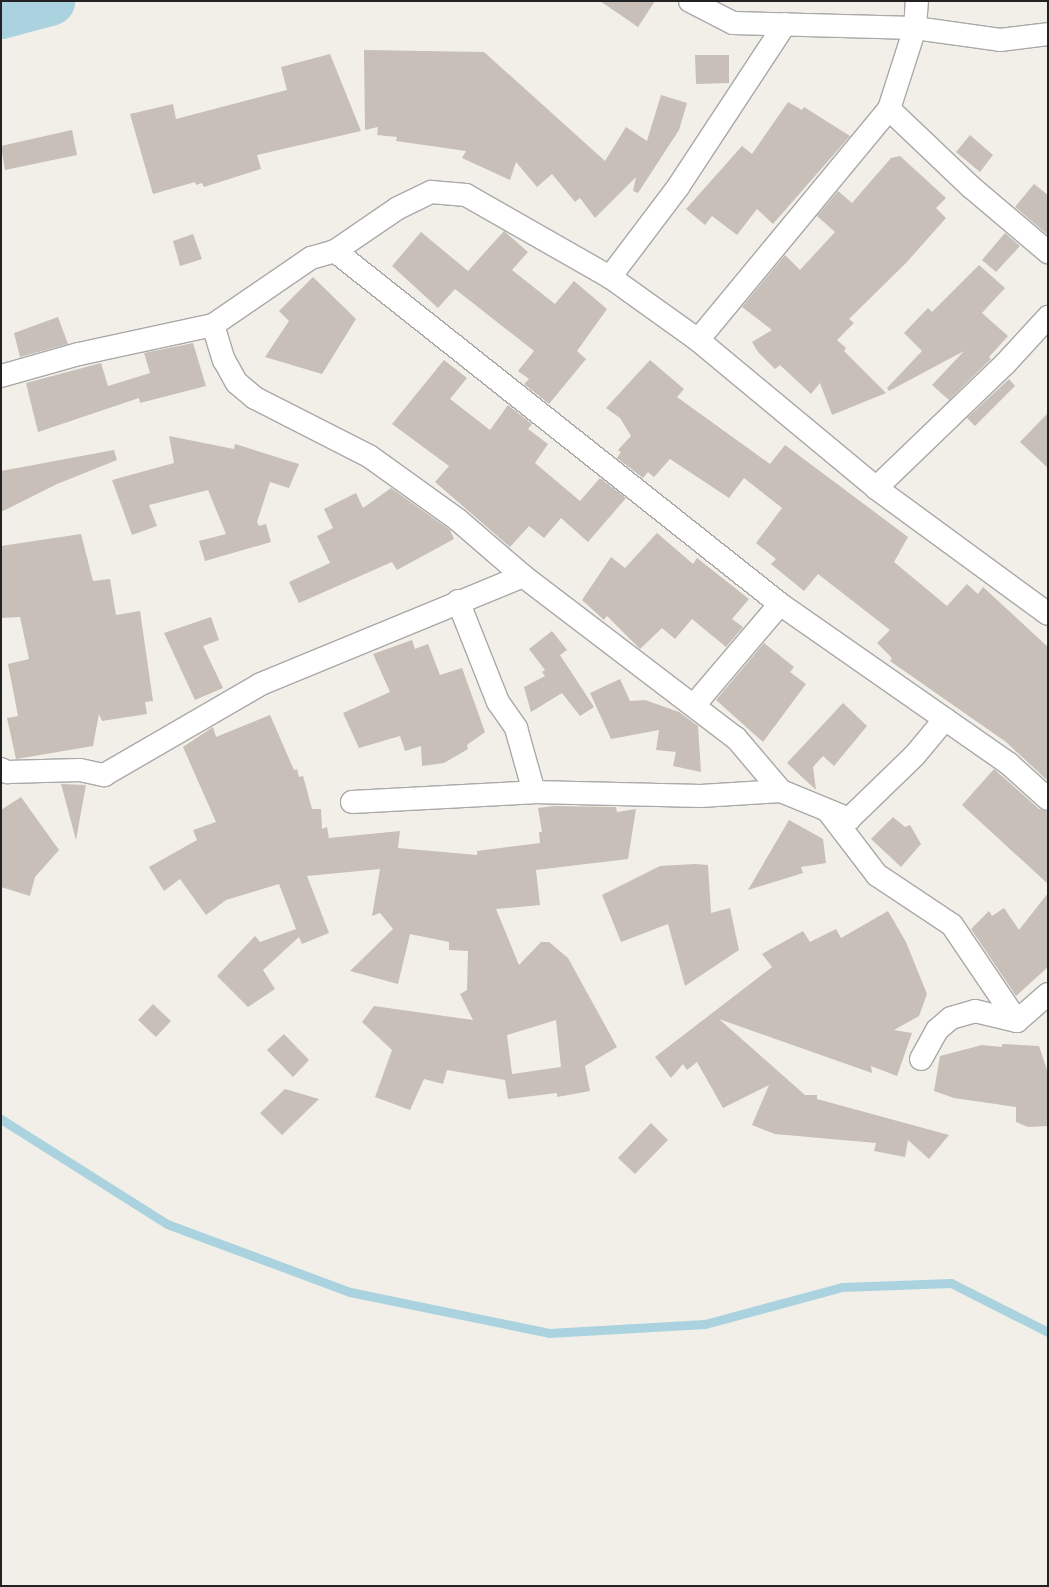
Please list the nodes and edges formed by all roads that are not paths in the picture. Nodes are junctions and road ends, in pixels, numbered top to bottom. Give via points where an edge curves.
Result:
1 (690, 1) edge
2 (917, 1) edge
3 (786, 24) junction
4 (915, 28) junction
5 (1048, 34) edge
6 (890, 110) junction
7 (335, 251) junction
8 (1048, 252) edge
9 (610, 277) junction
10 (1047, 320) edge
11 (212, 325) junction
12 (698, 340) junction
13 (1, 376) edge
14 (876, 488) junction
15 (523, 576) junction
16 (458, 601) junction
17 (780, 604) junction
18 (1048, 614) edge
19 (695, 704) junction
20 (945, 719) junction
21 (1, 769) edge
22 (782, 791) junction
23 (534, 792) junction
24 (1048, 799) edge
25 (352, 802) dead end
26 (828, 811) junction
27 (1048, 994) edge
28 (1017, 1021) junction
29 (921, 1059) dead end

1 - 3 street via 733,23
2 - 4 street
3 - 4 street
3 - 9 street via 678,187
4 - 5 street via 1000,40
4 - 6 street
6 - 8 street via 971,187
6 - 12 street
7 - 9 street via 398,208 431,192 466,195
7 - 11 street via 311,258
7 - 17 street
9 - 12 street
10 - 14 street
11 - 13 street via 79,354
11 - 15 street via 224,360 237,384 369,456 458,520
12 - 14 street
14 - 18 street
15 - 16 street
15 - 19 street
16 - 21 street via 261,684 104,775 80,770 7,772
16 - 23 street via 498,702 516,728
17 - 19 street
17 - 20 street
19 - 22 street via 736,738
20 - 24 street via 1009,764
20 - 26 street via 915,754 849,819
22 - 23 street via 701,796
22 - 26 street
23 - 25 street
26 - 28 street via 877,876 952,925
27 - 28 street
28 - 29 street via 976,1011 951,1018 937,1030

